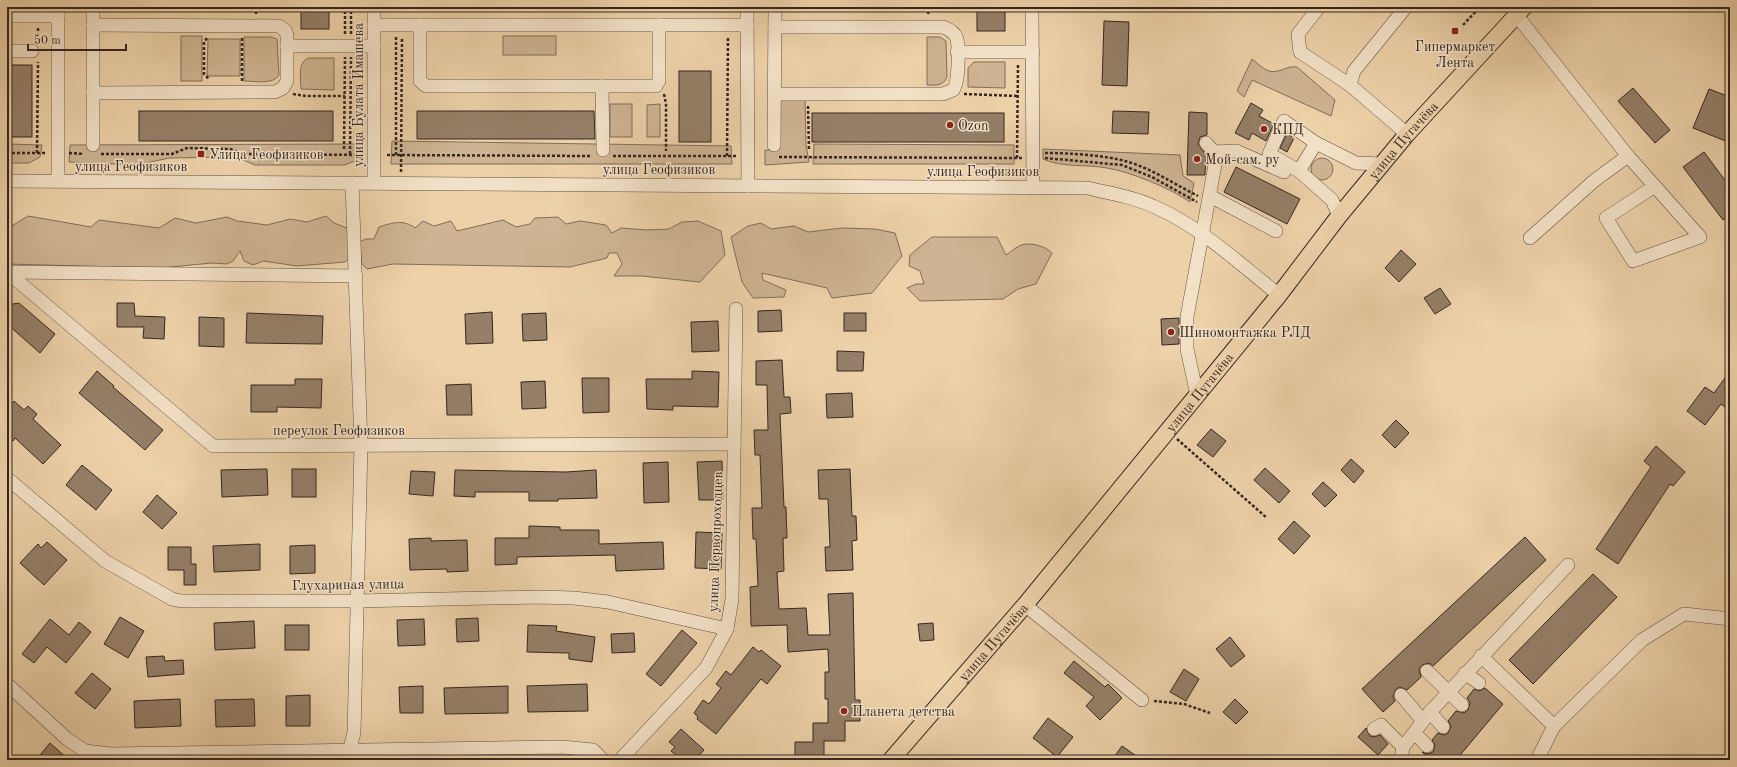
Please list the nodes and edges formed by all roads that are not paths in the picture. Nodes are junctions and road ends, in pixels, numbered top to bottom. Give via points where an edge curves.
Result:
1 (93, 7) edge
2 (374, 7) edge
3 (748, 7) edge
4 (774, 7) edge
5 (1032, 7) edge
6 (1320, 7) edge
7 (1406, 7) edge
8 (58, 11) edge
9 (1520, 11) edge
10 (7, 16) edge
11 (93, 25) junction
12 (374, 25) junction
13 (420, 25) junction
14 (659, 25) junction
15 (748, 25) junction
16 (774, 27) junction
17 (287, 46) junction
18 (374, 46) junction
19 (7, 51) edge
20 (36, 51) road end
21 (957, 52) junction
22 (1032, 52) junction
23 (602, 86) junction
24 (1350, 86) junction
25 (93, 92) junction
26 (774, 94) junction
27 (1407, 134) junction
28 (1316, 143) junction
29 (93, 145) dead end
30 (773, 151) road end
31 (603, 154) road end
32 (1628, 156) junction
33 (1382, 164) junction
34 (1299, 171) junction
35 (1284, 172) dead end
36 (7, 181) edge
37 (58, 181) junction
38 (352, 183) junction
39 (374, 183) junction
40 (748, 186) junction
41 (1655, 186) junction
42 (1032, 188) junction
43 (1209, 202) junction
44 (1339, 216) junction
45 (1276, 231) dead end
46 (1203, 235) junction
47 (1530, 238) dead end
48 (7, 272) edge
49 (356, 276) junction
50 (1279, 295) junction
51 (736, 309) dead end
52 (1197, 395) junction
53 (734, 444) junction
54 (361, 446) junction
55 (7, 478) edge
56 (1568, 565) dead end
57 (357, 601) junction
58 (1025, 605) junction
59 (1730, 618) edge
60 (727, 629) junction
61 (1481, 656) junction
62 (1427, 671) dead end
63 (1465, 673) junction
64 (1479, 683) dead end
65 (7, 684) edge
66 (1448, 692) junction
67 (1401, 695) dead end
68 (1145, 699) road end
69 (1462, 704) dead end
70 (1427, 716) junction
71 (1443, 726) dead end
72 (1554, 726) junction
73 (1374, 729) dead end
74 (1414, 733) junction
75 (1427, 746) dead end
76 (1403, 747) junction
77 (348, 755) edge
78 (1541, 758) edge
79 (603, 760) edge
80 (620, 760) edge
81 (891, 760) edge
82 (1402, 760) edge

1 - 11 street
2 - 12 street, улица Булата Имашева
3 - 15 street
4 - 16 street
5 - 22 street
6 - 24 street via 1298,34 1300,52
7 - 24 street via 1354,71
8 - 10 street via 38,16
8 - 37 street
9 - 27 main road, улица Пугачёва
9 - 32 street
11 - 17 street via 279,26 285,30
11 - 25 street
12 - 13 street
12 - 18 street, улица Булата Имашева
13 - 14 street
13 - 23 street via 420,81 424,86
14 - 15 street
14 - 23 street via 658,84
15 - 40 street
16 - 21 street via 943,27 957,39
16 - 26 street
17 - 18 street
17 - 25 street via 287,81 283,88 275,92
18 - 39 street, улица Булата Имашева
19 - 20 street
21 - 22 street
21 - 26 street via 957,82 953,90 943,94
22 - 42 street
23 - 31 street
24 - 27 street
25 - 29 street
26 - 30 street
27 - 33 main road, улица Пугачёва
28 - 33 street via 1356,163
28 - 34 street
28 - 34 street via 1284,121 1269,154
32 - 41 street
32 - 47 street via 1595,180
33 - 44 main road, улица Пугачёва
34 - 44 street via 1332,200
35 - 43 street via 1236,151 1210,147 1215,165
36 - 37 street, улица Геофизиков
37 - 38 street, улица Геофизиков
38 - 39 street, улица Геофизиков
38 - 49 street
39 - 40 street, улица Геофизиков
40 - 42 street, улица Геофизиков
41 - 41 street via 1700,237 1633,261 1606,218
42 - 46 street, улица Геофизиков via 1087,188 1130,198 1171,215
43 - 45 street
43 - 46 street
44 - 50 main road, улица Пугачёва
46 - 50 street, улица Геофизиков
46 - 52 street via 1187,317 1187,349
48 - 49 street
48 - 54 street, переулок Геофизиков via 213,446
49 - 54 street
50 - 52 main road, улица Пугачёва
51 - 53 street, улица Первопроходцев
52 - 58 main road, улица Пугачёва
53 - 54 street, переулок Геофизиков
53 - 60 street, улица Первопроходцев via 732,599
54 - 57 street
55 - 57 street, Глухариная улица via 105,561 172,599
56 - 61 street
57 - 60 street, Глухариная улица via 574,598 608,602
57 - 77 street via 354,733
58 - 68 street
58 - 81 main road, улица Пугачёва
59 - 72 street via 1684,614 1642,640
60 - 80 street, улица Первопроходцев via 706,668
61 - 63 street
61 - 72 street
62 - 66 street
63 - 64 street
63 - 66 street
65 - 77 street via 67,739 85,751 111,754
66 - 69 street
66 - 70 street
67 - 70 street
70 - 71 street
70 - 74 street
72 - 78 street
73 - 76 street via 1381,725
74 - 75 street
74 - 76 street
76 - 82 street
77 - 79 street via 580,747 593,750

